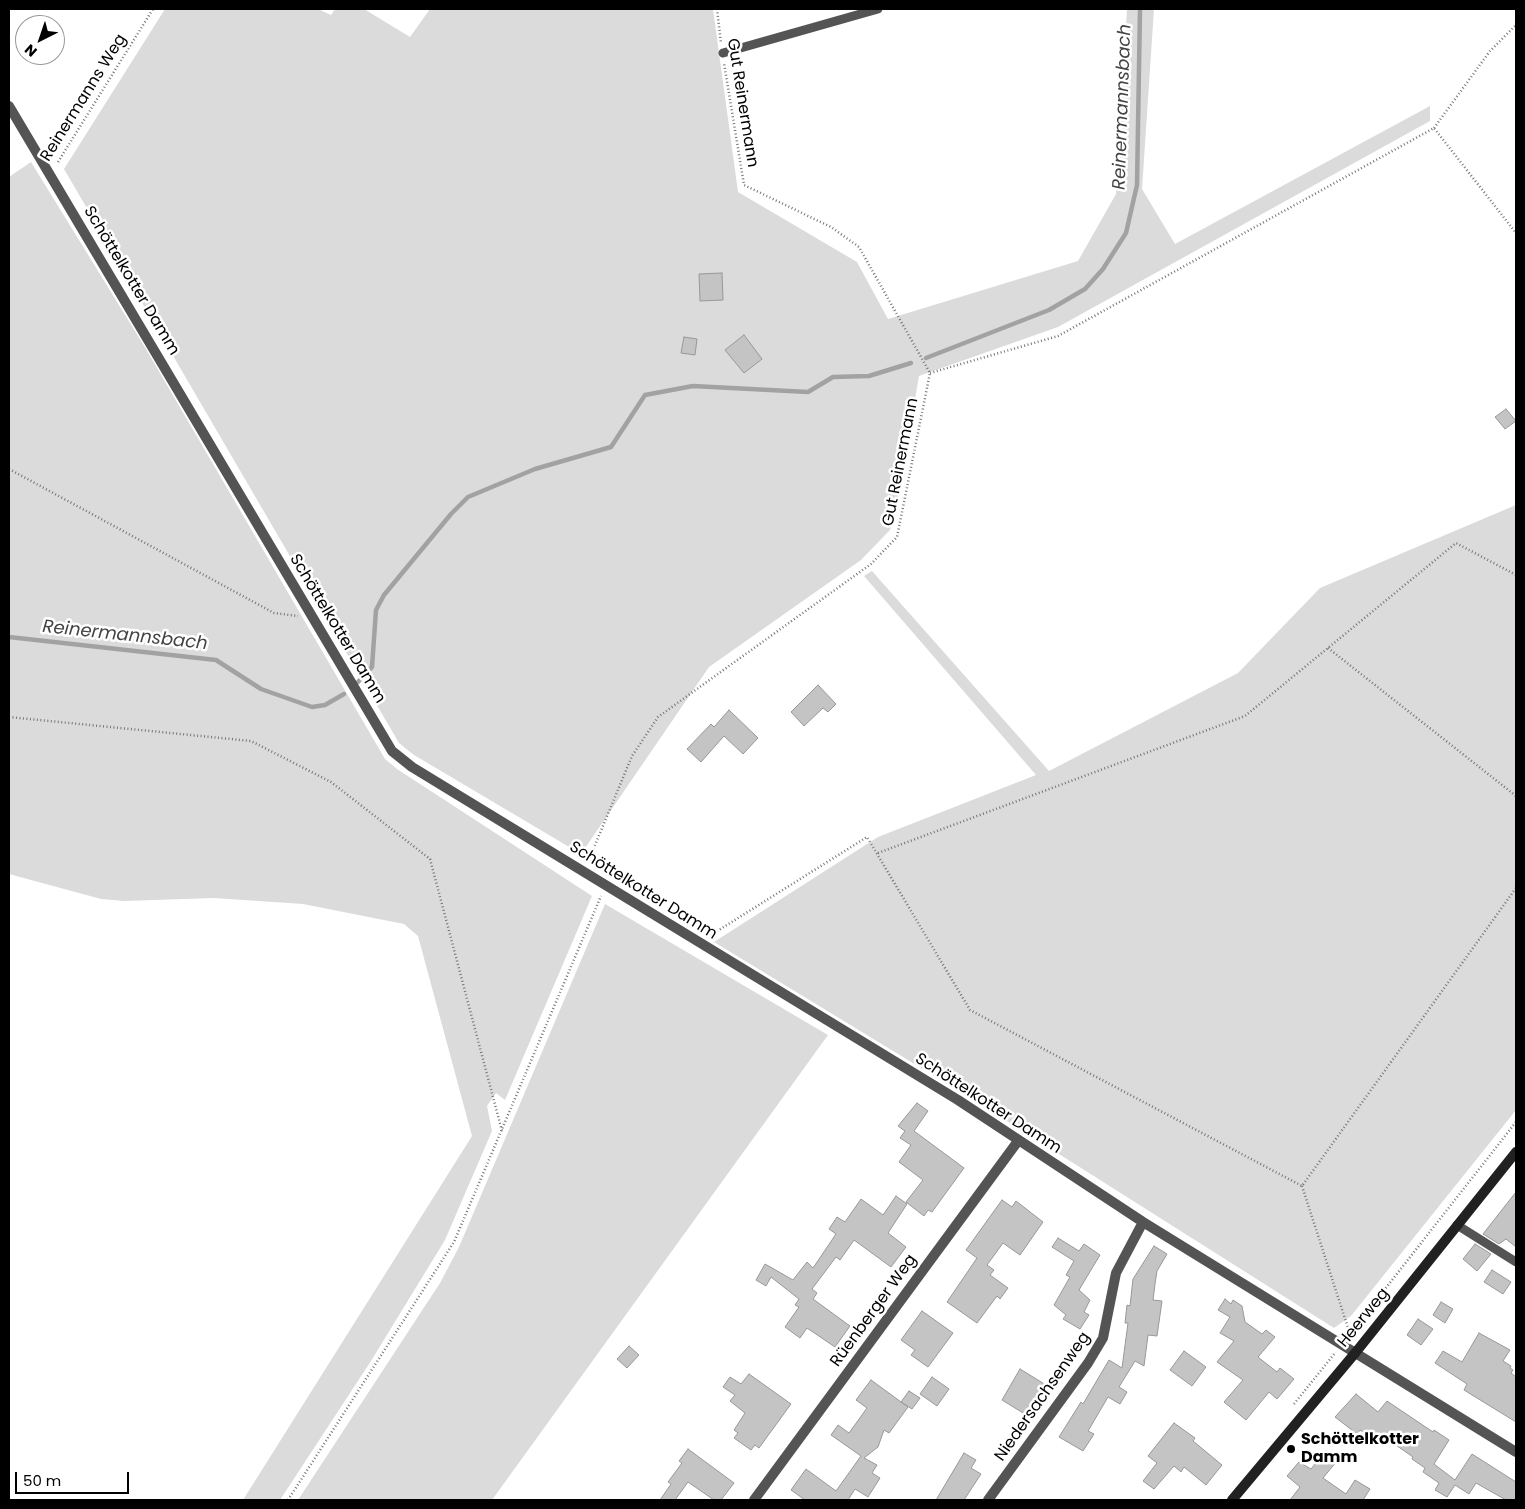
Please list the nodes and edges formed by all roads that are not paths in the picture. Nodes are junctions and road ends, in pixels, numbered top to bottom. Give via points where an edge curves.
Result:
1 (878, 9) edge
2 (723, 53) road end
3 (9, 106) edge
4 (1018, 1141) junction
5 (1516, 1152) edge
6 (1143, 1222) junction
7 (1457, 1225) junction
8 (1516, 1262) edge
9 (1356, 1352) junction
10 (1516, 1452) edge
11 (754, 1500) edge
12 (988, 1500) edge
13 (1232, 1500) edge

1 - 2 lane
3 - 4 street, Schöttelkotter Damm via 392,751 412,767 958,1100
4 - 6 street, Schöttelkotter Damm
4 - 11 street, Rüenberger Weg
5 - 7 street, Heerweg
6 - 9 street, Schöttelkotter Damm
6 - 12 street, Niedersachsenweg via 1116,1273 1103,1338
7 - 8 lane
7 - 9 street, Heerweg
9 - 10 street, Schöttelkotter Damm
9 - 13 street, Heerweg

